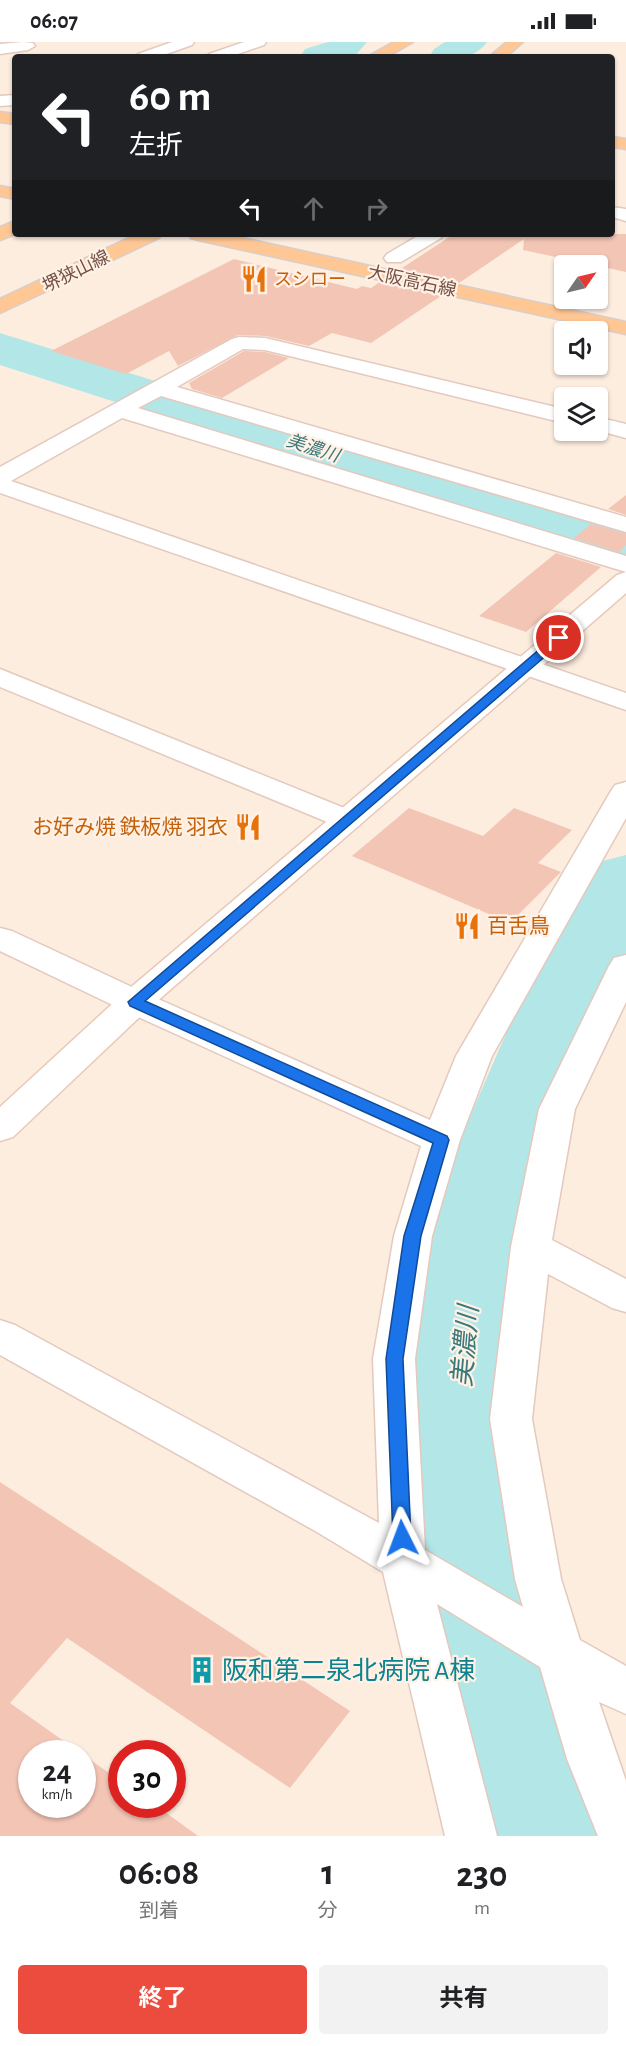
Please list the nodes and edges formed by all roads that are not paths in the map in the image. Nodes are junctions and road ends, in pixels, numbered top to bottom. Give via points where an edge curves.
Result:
1 (44, 42) edge
2 (187, 42) edge
3 (259, 42) edge
4 (406, 42) edge
5 (516, 42) edge
6 (24, 44) edge
7 (0, 50) edge
8 (151, 54) edge
9 (223, 54) edge
10 (381, 54) edge
11 (500, 54) edge
12 (146, 237) edge
13 (212, 237) edge
14 (293, 237) edge
15 (429, 237) edge
16 (394, 258) junction
17 (416, 263) dead end
18 (608, 304) edge
19 (0, 307) edge
20 (626, 308) edge
21 (626, 328) edge
22 (156, 390) junction
23 (125, 407) junction
24 (554, 414) edge
25 (608, 427) edge
26 (626, 431) edge
27 (0, 477) edge
28 (0, 485) edge
29 (626, 525) edge
30 (626, 564) edge
31 (626, 580) edge
32 (526, 668) junction
33 (0, 677) edge
34 (626, 702) edge
35 (626, 790) edge
36 (348, 820) junction
37 (0, 938) edge
38 (626, 966) edge
39 (135, 1002) junction
40 (0, 1128) edge
41 (441, 1140) junction
42 (531, 1247) junction
43 (626, 1297) edge
44 (0, 1336) edge
45 (403, 1561) junction
46 (542, 1642) junction
47 (626, 1692) edge
48 (471, 1836) edge
49 (624, 1836) edge

1 - 6 street
2 - 8 street
3 - 9 street
4 - 10 main road
5 - 11 main road
6 - 7 street
12 - 19 main road, 堺狭山線
13 - 21 main road, 大阪高石線
14 - 16 main road, 大阪高石線
15 - 16 street
16 - 17 main road, 大阪高石線
18 - 20 main road
22 - 23 street
22 - 24 street via 239,343 265,344
22 - 29 street
23 - 27 street
23 - 30 street
25 - 26 street
28 - 32 street
31 - 32 street
32 - 34 street
32 - 36 street
33 - 36 street
35 - 41 street via 474,1056
36 - 39 street
37 - 39 street
38 - 42 street via 557,1108
39 - 40 street
39 - 41 street
41 - 45 street via 412,1236 394,1359
42 - 43 street
42 - 46 street via 511,1419 538,1579
44 - 45 street
45 - 46 street
45 - 48 street
46 - 47 street
46 - 49 street

